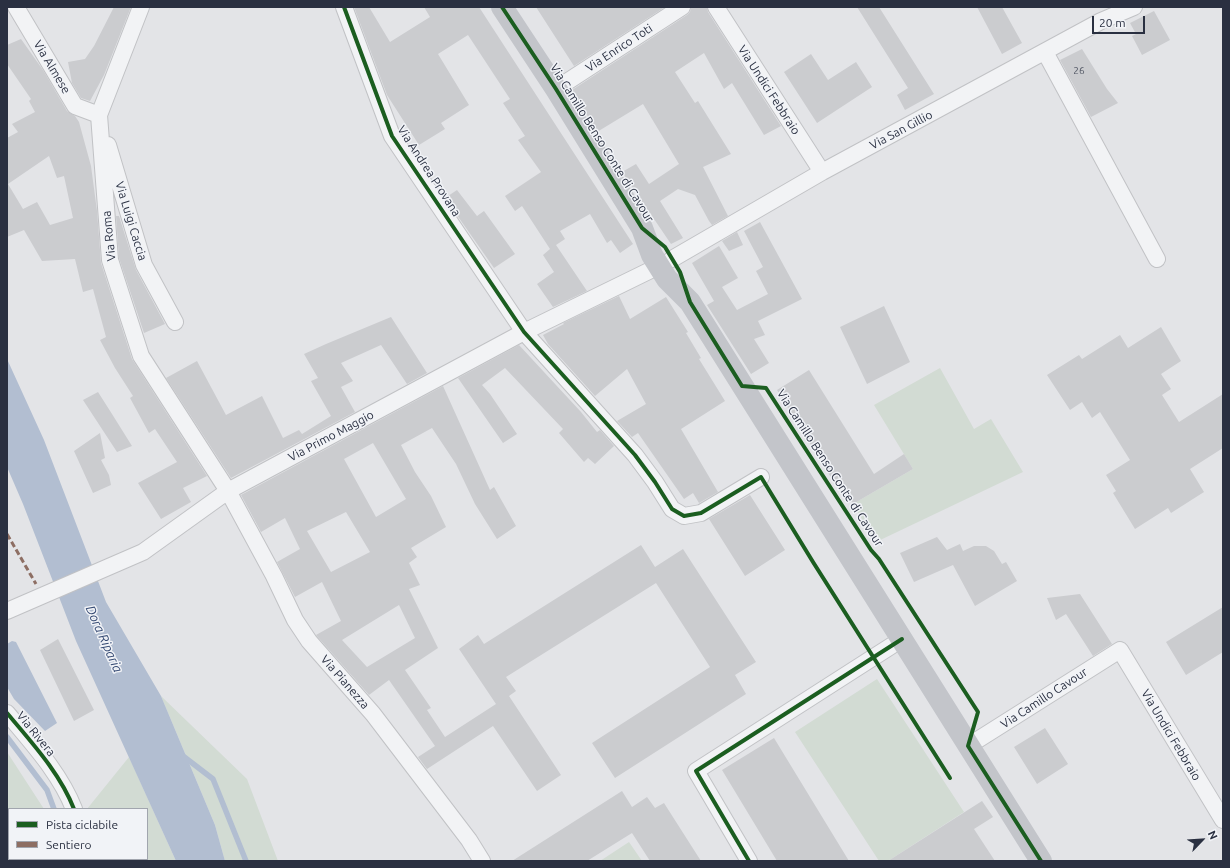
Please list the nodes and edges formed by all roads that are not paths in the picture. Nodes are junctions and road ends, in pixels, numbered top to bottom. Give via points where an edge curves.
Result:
1 (16, 7) edge
2 (141, 7) edge
3 (344, 7) edge
4 (502, 7) edge
5 (682, 7) edge
6 (716, 7) edge
7 (1134, 7) edge
8 (1045, 52) junction
9 (556, 89) junction
10 (100, 115) junction
11 (822, 172) junction
12 (1157, 260) dead end
13 (666, 262) junction
14 (175, 322) dead end
15 (524, 332) junction
16 (761, 477) dead end
17 (228, 491) junction
18 (7, 611) edge
19 (902, 639) junction
20 (1120, 650) joint
21 (7, 713) edge
22 (968, 746) junction
23 (74, 808) edge
24 (1223, 820) edge
25 (482, 861) edge
26 (749, 861) edge
27 (1041, 861) edge

1 - 10 street, Via Almese via 75,106
2 - 10 street, Via Roma
3 - 15 street, Via Andrea Provana via 392,136
4 - 9 main road, Via Camillo Benso Conte di Cavour
5 - 9 street, Via Enrico Toti
6 - 11 street, Via Undici Febbraio
7 - 8 street, Via San Gillio
8 - 11 street, Via San Gillio
8 - 12 street
9 - 13 main road, Via Camillo Benso Conte di Cavour via 642,228 665,247
10 - 14 street, Via Luigi Caccia via 144,265
10 - 17 street, Via Roma via 110,260 141,356
11 - 13 street, Via San Gillio
13 - 15 street, Via Primo Maggio
13 - 19 main road, Via Camillo Benso Conte di Cavour via 680,272 690,302
15 - 16 street, Via Andrea Provana via 634,455 672,509 684,516 701,514
15 - 17 street, Via Primo Maggio
17 - 18 street, Via Primo Maggio via 143,552
17 - 25 street, Via Pianezza via 295,620 373,714 469,840
19 - 22 main road, Via Camillo Benso Conte di Cavour
19 - 26 street via 696,771
20 - 22 street, Via Camillo Cavour
20 - 24 street, Via Undici Febbraio
21 - 23 street, Via Rivera via 50,768
22 - 27 main road, Via Camillo Benso Conte di Cavour

